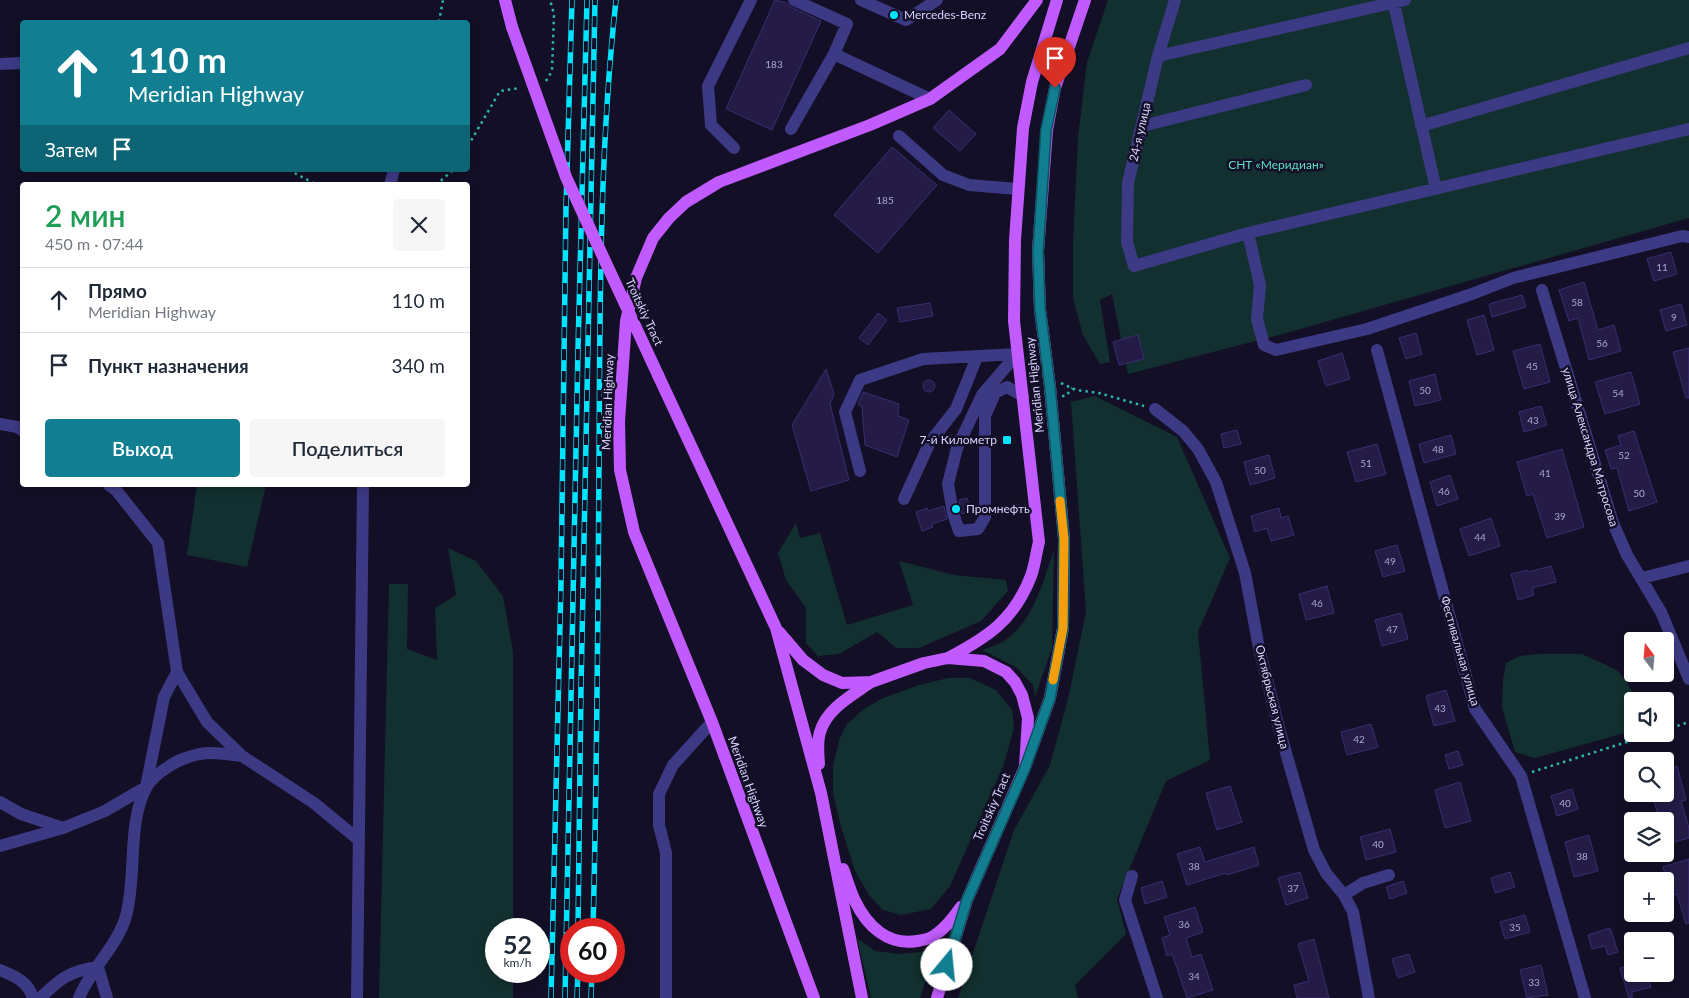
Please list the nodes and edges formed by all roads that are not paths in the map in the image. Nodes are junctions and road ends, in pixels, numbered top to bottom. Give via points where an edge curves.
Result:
1 (505, 0) edge
2 (751, 0) edge
3 (794, 0) edge
4 (861, 0) edge
5 (937, 0) edge
6 (1057, 0) edge
7 (1085, 0) edge
8 (1175, 0) edge
9 (1397, 1) edge
10 (1033, 2) edge
11 (1689, 48) edge
12 (834, 54) junction
13 (1158, 56) junction
14 (20, 62) edge
15 (0, 64) edge
16 (1306, 85) dead end
17 (930, 99) junction
18 (1142, 126) junction
19 (1421, 126) junction
20 (1689, 128) edge
21 (792, 129) dead end
22 (899, 136) dead end
23 (734, 148) dead end
24 (1018, 189) junction
25 (1436, 189) junction
26 (1248, 233) junction
27 (1689, 237) edge
28 (1542, 290) dead end
29 (1377, 350) dead end
30 (1017, 354) junction
31 (977, 357) junction
32 (1023, 396) junction
33 (1155, 409) road end
34 (0, 424) edge
35 (20, 429) edge
36 (860, 471) dead end
37 (112, 487) edge
38 (363, 487) edge
39 (904, 499) dead end
40 (1689, 566) edge
41 (1642, 578) junction
42 (776, 628) junction
43 (948, 658) junction
44 (177, 672) junction
45 (1689, 679) edge
46 (871, 682) junction
47 (712, 722) junction
48 (242, 756) junction
49 (1025, 768) junction
50 (146, 787) junction
51 (821, 792) junction
52 (0, 802) edge
53 (63, 828) junction
54 (830, 836) junction
55 (359, 840) junction
56 (0, 846) edge
57 (1389, 875) dead end
58 (1132, 876) dead end
59 (1344, 895) junction
60 (967, 900) junction
61 (98, 966) junction
62 (0, 970) edge
63 (33, 998) edge
64 (40, 998) edge
65 (79, 998) edge
66 (107, 998) edge
67 (357, 998) edge
68 (666, 998) edge
69 (814, 998) edge
70 (862, 998) edge
71 (937, 998) edge
72 (1157, 998) edge
73 (1369, 998) edge
74 (1585, 998) edge

1 - 42 main road, Troitskiy Tract, bridge via 566,177
2 - 23 street via 708,86 711,125
3 - 12 street via 848,24
4 - 5 street via 906,20
6 - 24 main road, Meridian Highway via 1032,82 1023,128
7 - 49 main road, Meridian Highway via 1055,88 1046,130 1038,252 1040,309 1064,539 1063,628 1050,698
8 - 13 street, 24-я улица
9 - 13 street
9 - 19 street
10 - 17 main road, Meridian Highway via 1000,49
11 - 19 street
12 - 17 street
12 - 21 street
13 - 18 street, 24-я улица
14 - 15 street
16 - 18 street
17 - 47 main road, Meridian Highway via 719,182 686,202 653,238 636,278 626,320 620,470 634,532
18 - 26 street, 24-я улица via 1128,183 1127,242 1134,266
19 - 25 street
20 - 25 street
22 - 24 street via 942,174 969,185
24 - 30 main road, Meridian Highway via 1014,321
25 - 26 street
26 - 27 street via 1260,285 1257,319 1264,345 1276,350 1368,329 1513,278 1682,236
28 - 41 street, улица Александра Матросова via 1612,523
29 - 74 street, Фестивальная улица via 1475,708 1521,776
30 - 31 street
30 - 32 main road, Meridian Highway
30 - 32 street via 982,395 957,448 948,484 959,531 978,529 986,517 985,416 995,393 1007,388
31 - 36 street via 923,359 860,380 845,412
31 - 39 street via 956,409 930,442
32 - 43 main road, Meridian Highway via 1039,542 1032,575 1016,608 1002,624 977,643
33 - 59 street, Октябрьская улица via 1183,431 1198,449 1216,482 1245,573 1259,648 1314,850 1326,873
34 - 35 street
37 - 44 street via 158,543
38 - 55 street
40 - 41 street
41 - 45 street, улица Александра Матросова via 1661,612
42 - 46 main road, Troitskiy Tract via 803,660 823,675 842,683
42 - 51 main road, Troitskiy Tract
43 - 46 main road, Troitskiy Tract
43 - 49 main road, Troitskiy Tract via 984,661 1006,672 1015,682 1028,718
44 - 48 street via 207,722
44 - 50 street via 164,697
46 - 51 main road via 826,717 819,732
47 - 68 street via 672,764 659,794 659,826 666,854
47 - 69 main road, Meridian Highway
48 - 50 street via 210,753 177,760
48 - 55 street via 314,803
49 - 60 main road, Troitskiy Tract
50 - 53 street via 106,811
50 - 61 street via 137,817 126,913 113,945
51 - 54 main road, Troitskiy Tract
52 - 53 street via 22,814
53 - 56 street
54 - 60 main road via 855,901 881,934 895,941 908,943 934,937
54 - 70 main road, Troitskiy Tract
55 - 67 street
57 - 59 street via 1363,883
58 - 72 street via 1125,900
59 - 73 street, Октябрьская улица via 1352,912
60 - 71 main road, Troitskiy Tract
61 - 64 street via 80,969 60,980
61 - 65 street
61 - 66 street
62 - 63 street via 26,984

